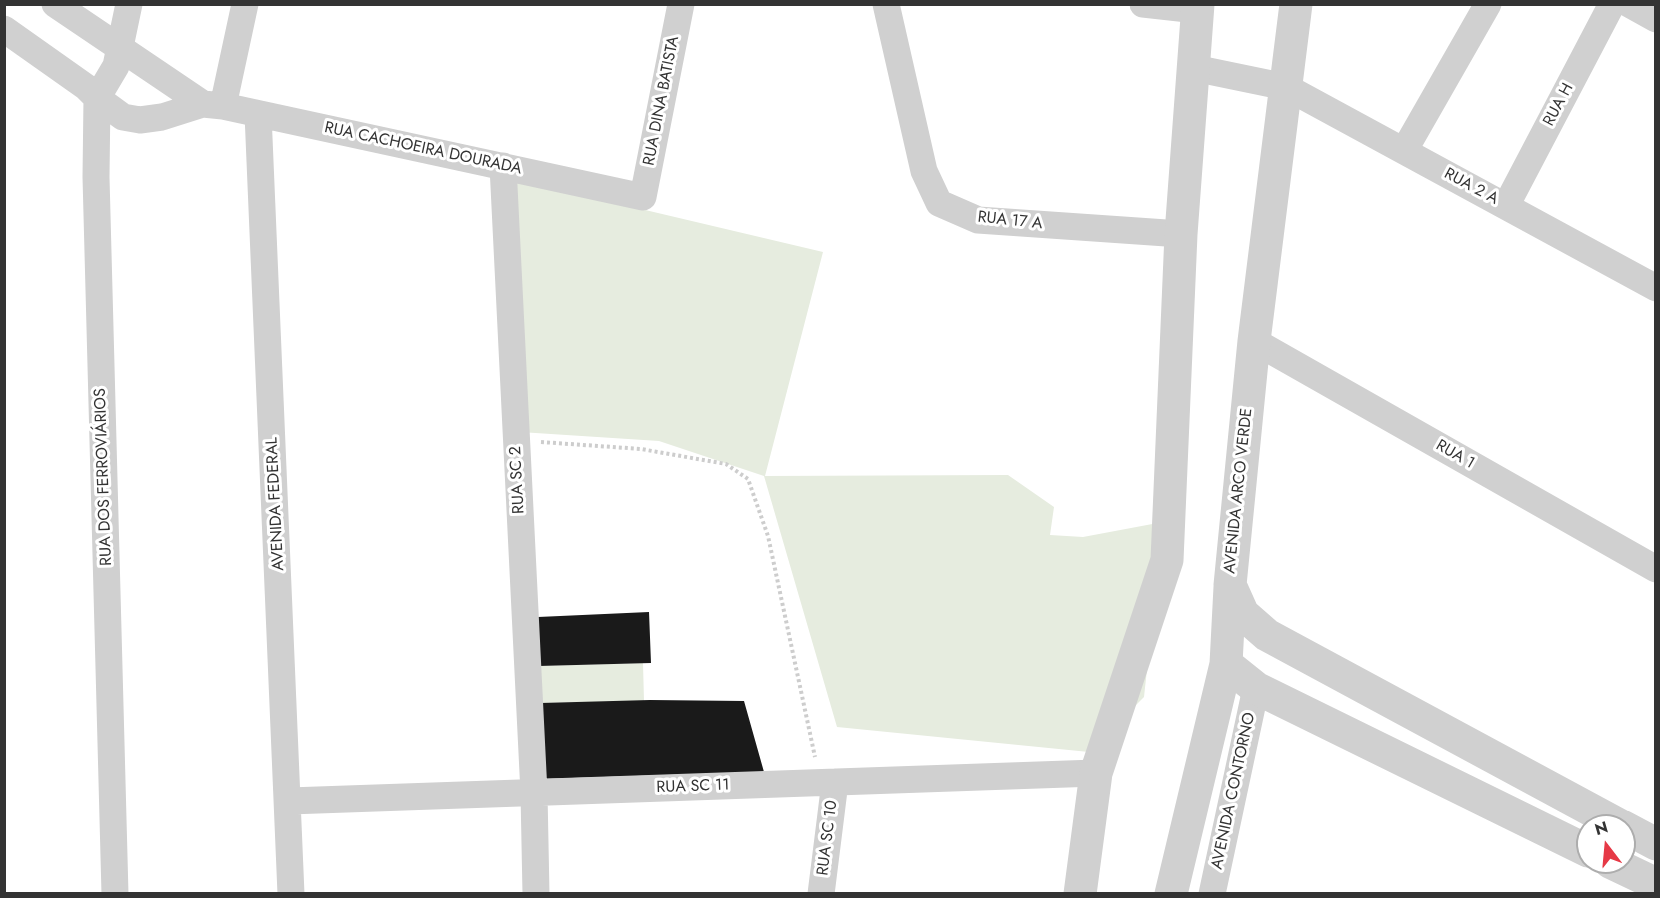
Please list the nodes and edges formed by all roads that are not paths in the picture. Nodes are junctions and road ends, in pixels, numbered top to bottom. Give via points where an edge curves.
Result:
1 (55, 4) edge
2 (129, 4) edge
3 (245, 4) edge
4 (681, 4) edge
5 (886, 4) edge
6 (1143, 4) edge
7 (1296, 4) edge
8 (1488, 4) edge
9 (1612, 4) edge
10 (1629, 4) edge
11 (1198, 7) edge
12 (1656, 19) edge
13 (4, 29) edge
14 (118, 57) junction
15 (1194, 68) junction
16 (1286, 87) junction
17 (97, 98) junction
18 (213, 105) junction
19 (258, 114) junction
20 (1404, 151) junction
21 (503, 166) junction
22 (643, 197) joint
23 (1506, 206) junction
24 (1181, 234) junction
25 (1656, 288) edge
26 (1254, 341) junction
27 (1656, 569) edge
28 (1230, 585) junction
29 (1226, 664) junction
30 (1256, 688) junction
31 (1096, 773) junction
32 (828, 782) junction
33 (534, 793) junction
34 (289, 801) junction
35 (1599, 814) edge
36 (1636, 834) edge
37 (1656, 844) edge
38 (1576, 845) edge
39 (1635, 874) edge
40 (1656, 884) edge
41 (115, 894) edge
42 (291, 894) edge
43 (536, 894) edge
44 (821, 894) edge
45 (1080, 894) edge
46 (1171, 894) edge
47 (1212, 894) edge

1 - 14 street, RUA CACHOEIRA DOURADA
2 - 14 street, RUA DOS FERROVIÁRIOS
3 - 18 street
4 - 22 street, RUA DINA BATISTA
5 - 24 street, RUA 17 A via 924,171 939,202 978,220
6 - 11 street
7 - 16 street, AVENIDA ARCO VERDE
8 - 20 street
9 - 23 street, RUA H
10 - 12 street
11 - 15 street
13 - 17 street
14 - 17 street, RUA DOS FERROVIÁRIOS
14 - 18 street, RUA CACHOEIRA DOURADA
15 - 16 street, RUA 2 A
15 - 24 street
16 - 20 street, RUA 2 A
16 - 26 street, AVENIDA ARCO VERDE
17 - 18 street via 123,117 140,120
17 - 41 street, RUA DOS FERROVIÁRIOS
18 - 19 street, RUA CACHOEIRA DOURADA
19 - 21 street, RUA CACHOEIRA DOURADA
19 - 34 street, AVENIDA FEDERAL
20 - 23 street, RUA 2 A
21 - 22 street, RUA CACHOEIRA DOURADA
21 - 33 street, RUA SC 2
23 - 25 street, RUA 2 A
24 - 31 street via 1167,560
26 - 27 street, RUA 1
26 - 28 street, AVENIDA ARCO VERDE
28 - 29 street
28 - 35 street, AVENIDA ARCO VERDE via 1243,614 1267,635
29 - 30 street
29 - 46 street
30 - 38 street
30 - 47 street, AVENIDA CONTORNO
31 - 32 street, RUA SC 11
31 - 45 street
32 - 33 street, RUA SC 11
32 - 44 street, RUA SC 10
33 - 34 street, RUA SC 11
33 - 43 street, RUA SC 2
34 - 42 street, AVENIDA FEDERAL
36 - 37 street, AVENIDA ARCO VERDE
39 - 40 street

